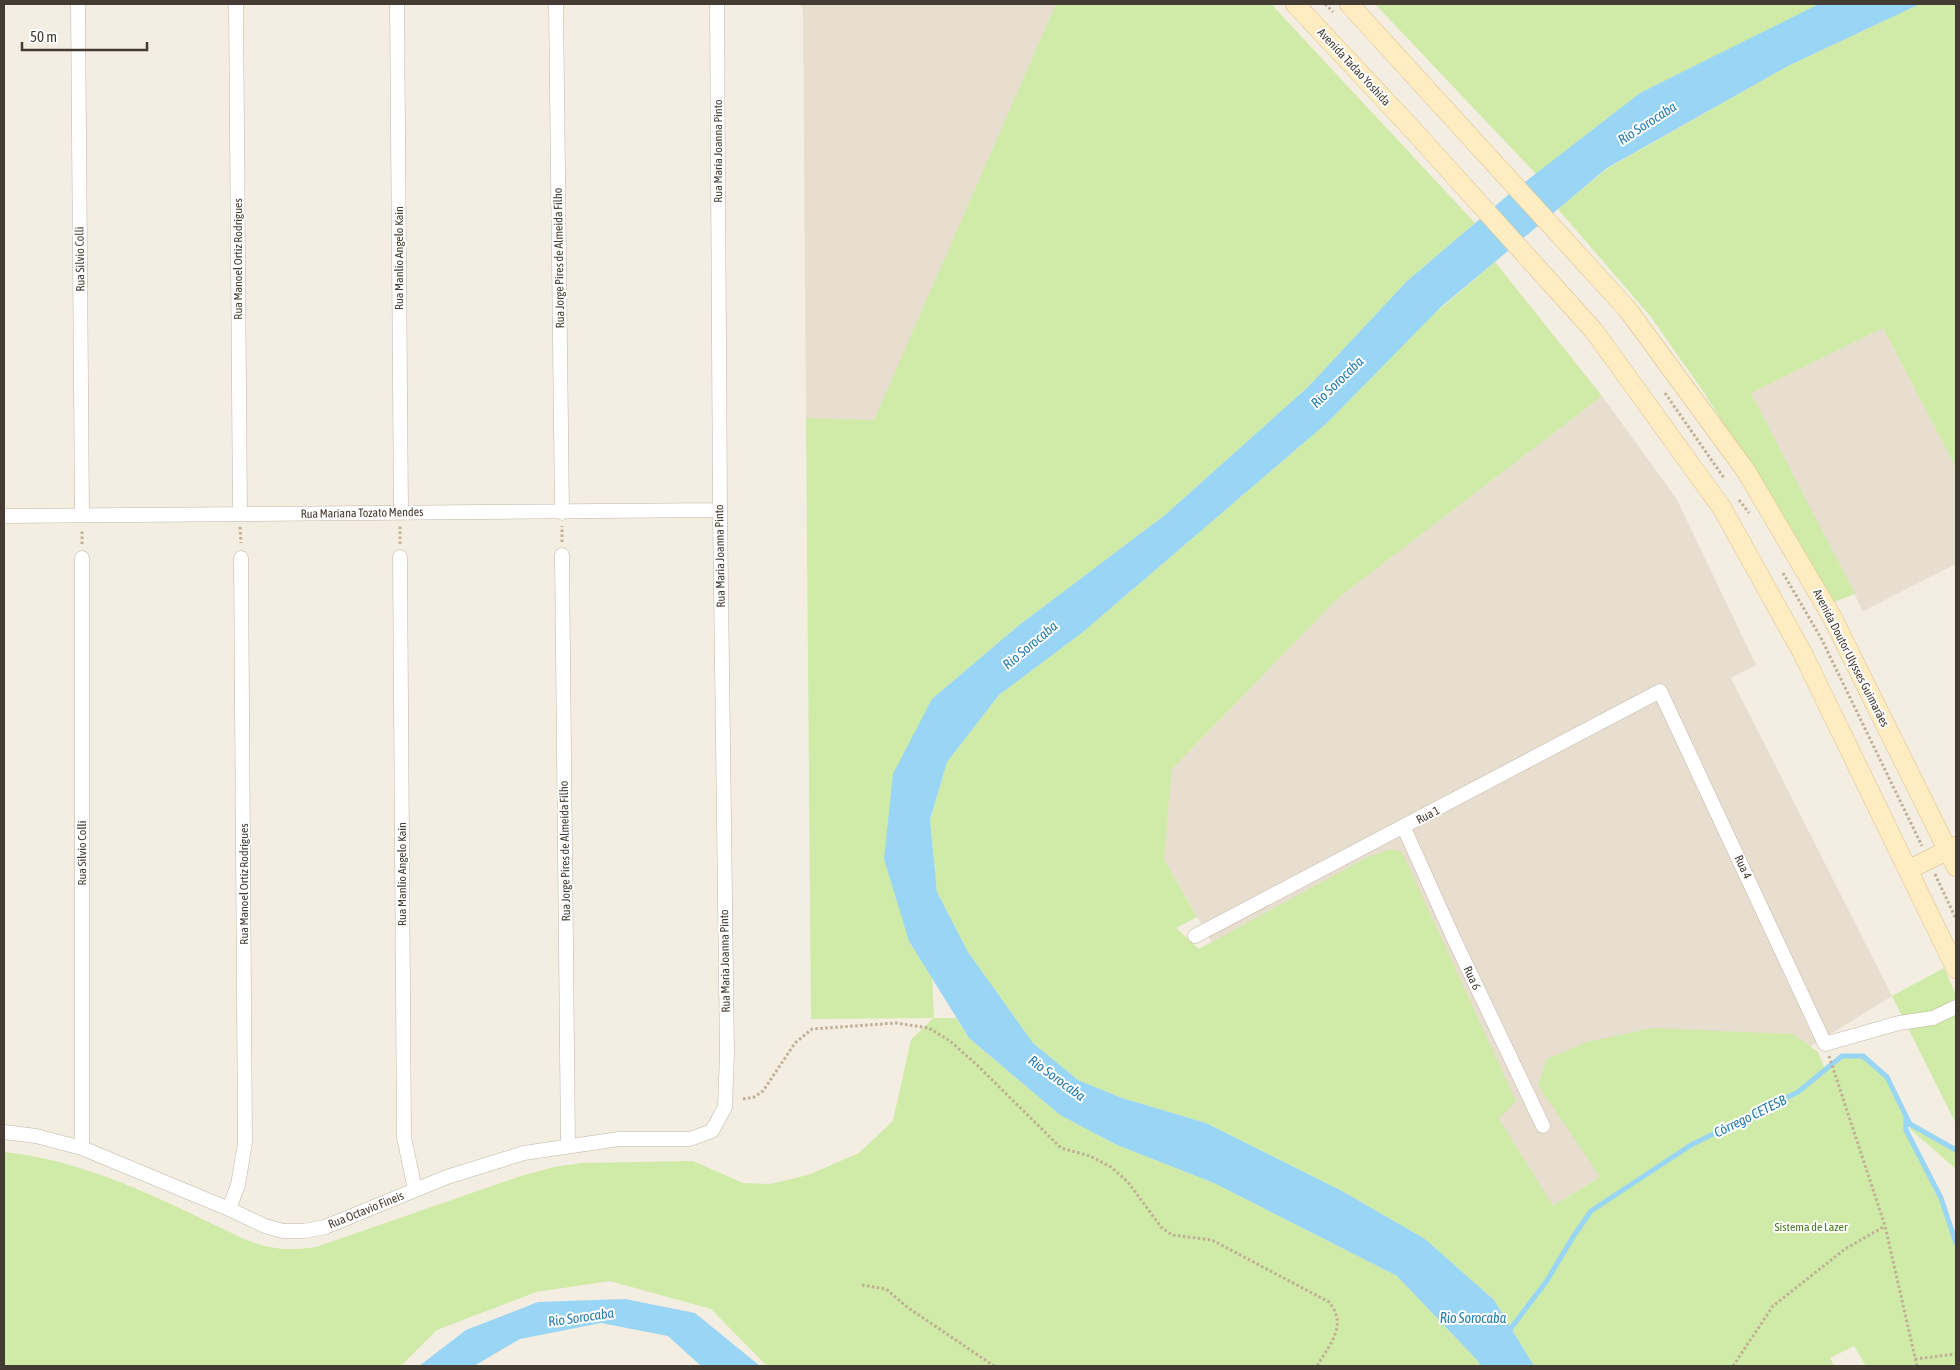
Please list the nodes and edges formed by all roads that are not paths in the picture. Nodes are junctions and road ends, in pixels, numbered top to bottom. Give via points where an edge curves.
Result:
1 (78, 4) edge
2 (236, 4) edge
3 (398, 4) edge
4 (556, 4) edge
5 (717, 4) edge
6 (1295, 4) edge
7 (1349, 4) edge
8 (720, 510) junction
9 (401, 512) junction
10 (562, 513) junction
11 (82, 514) junction
12 (240, 514) junction
13 (4, 516) edge
14 (562, 555) road end
15 (400, 557) road end
16 (82, 558) road end
17 (241, 558) road end
18 (1660, 690) joint
19 (1404, 828) junction
20 (1954, 854) edge
21 (1908, 870) junction
22 (1195, 936) dead end
23 (1956, 969) edge
24 (1956, 1007) edge
25 (724, 1108) joint
26 (1543, 1126) dead end
27 (4, 1132) edge
28 (568, 1146) junction
29 (82, 1148) junction
30 (415, 1190) junction
31 (229, 1209) junction

1 - 11 street, Rua Silvio Colli
2 - 12 street, Rua Manoel Ortiz Rodrigues
3 - 9 street, Rua Manlio Angelo Kain
4 - 10 street, Rua Jorge Pires de Almeida Filho
5 - 8 street, Rua Maria Joanna Pinto
6 - 21 main road, Avenida Tadao Yoshida via 1594,331 1715,498 1802,652
7 - 20 main road, Avenida Doutor Ulysses Guimarães via 1628,310 1746,471 1832,617
8 - 10 street, Rua Mariana Tozato Mendes
8 - 25 street, Rua Maria Joanna Pinto
9 - 10 street, Rua Mariana Tozato Mendes
9 - 12 street, Rua Mariana Tozato Mendes
11 - 12 street, Rua Mariana Tozato Mendes
11 - 13 street, Rua Mariana Tozato Mendes
14 - 28 street, Rua Jorge Pires de Almeida Filho
15 - 30 street, Rua Manlio Angelo Kain via 404,1136
16 - 29 street, Rua Silvio Colli
17 - 31 street, Rua Manoel Ortiz Rodrigues via 245,1143 238,1185
18 - 19 street, Rua 1
18 - 24 street, Rua 4 via 1827,1050 1899,1023 1933,1018
19 - 22 street, Rua 1
19 - 26 street, Rua 6
20 - 21 main road, Avenida Doutor Ulysses Guimarães
21 - 23 main road
25 - 28 street, Rua Octavio Fineis via 712,1131 690,1139 619,1139
27 - 29 street, Rua Octavio Fineis via 36,1136
28 - 30 street, Rua Octavio Fineis via 524,1153
29 - 31 street, Rua Octavio Fineis
30 - 31 street, Rua Octavio Fineis via 325,1227 304,1231 283,1231 264,1226

